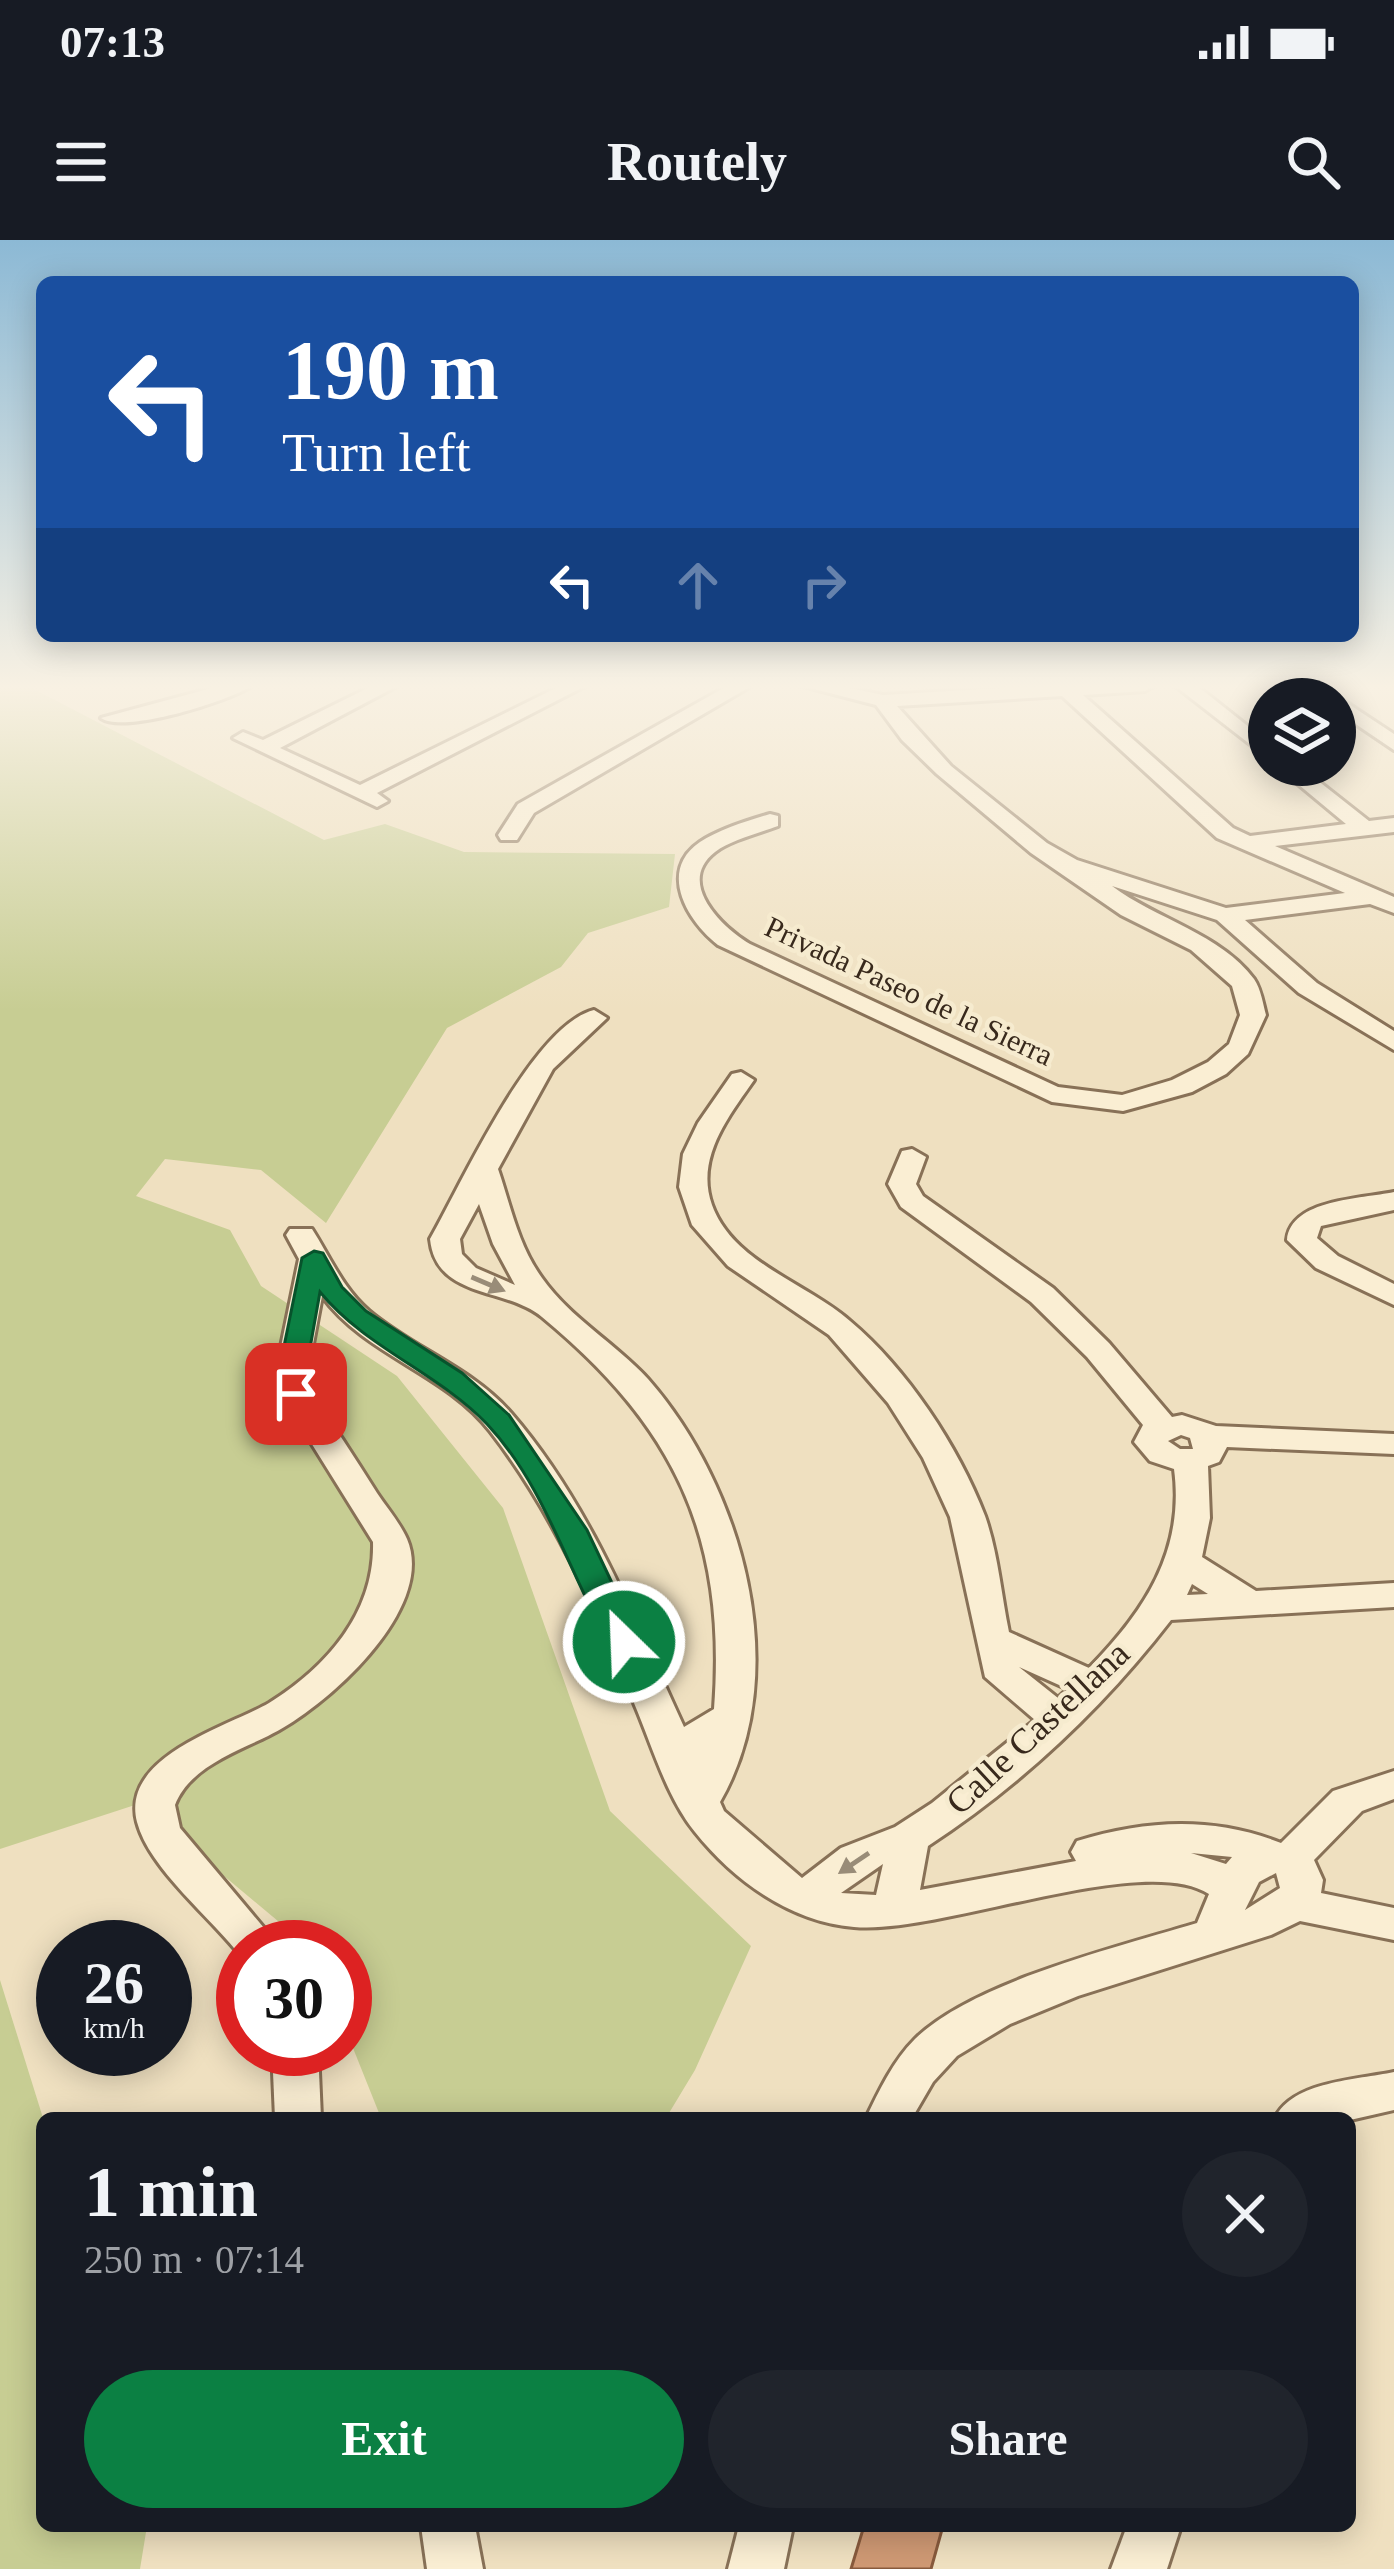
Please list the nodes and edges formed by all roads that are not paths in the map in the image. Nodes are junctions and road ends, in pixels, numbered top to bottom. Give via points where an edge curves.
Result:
1 (362, 794) edge
2 (553, 794) edge
3 (973, 794) edge
4 (1180, 794) edge
5 (1321, 794) edge
6 (382, 803) dead end
7 (770, 820) dead end
8 (1394, 825) edge
9 (1365, 829) junction
10 (509, 836) dead end
11 (1243, 844) junction
12 (1070, 865) junction
13 (1386, 899) edge
14 (1225, 915) junction
15 (593, 1018) dead end
16 (1394, 1042) edge
17 (741, 1080) dead end
18 (912, 1157) dead end
19 (485, 1171) junction
20 (1394, 1201) edge
21 (1394, 1296) edge
22 (548, 1306) junction
23 (1394, 1444) edge
24 (1199, 1448) junction
25 (1181, 1561) junction
26 (1394, 1595) edge
27 (1253, 1606) junction
28 (1160, 1610) junction
29 (996, 1641) junction
30 (1092, 1685) junction
31 (731, 1716) junction
32 (1058, 1718) junction
33 (673, 1752) junction
34 (1394, 1785) edge
35 (699, 1803) junction
36 (909, 1839) junction
37 (1280, 1858) junction
38 (1028, 1883) junction
39 (1234, 1889) junction
40 (805, 1899) junction
41 (1293, 1903) junction
42 (894, 1912) junction
43 (238, 1920) edge
44 (1394, 1924) edge
45 (1214, 1934) junction
46 (296, 2076) edge
47 (1394, 2091) edge
48 (298, 2112) edge
49 (892, 2112) edge
50 (1308, 2112) edge
51 (449, 2532) edge
52 (765, 2532) edge
53 (1152, 2532) edge
54 (455, 2569) edge
55 (756, 2569) edge
56 (1138, 2569) edge

1 - 6 street
2 - 10 street via 526,809
3 - 12 street
4 - 11 street
5 - 9 street
7 - 12 street, Privada Paseo de la Sierra via 705,848 688,891 701,921 741,950 1052,1094 1123,1103 1217,1068 1250,1029 1244,983 1213,954 1129,910
8 - 9 street
9 - 11 street
11 - 13 street
12 - 14 street
13 - 14 street
14 - 16 street via 1308,988
15 - 19 street via 541,1066
17 - 29 street via 700,1143 692,1174 702,1220 753,1268 839,1327 909,1411 962,1501
18 - 24 street via 902,1178 911,1201 1042,1295 1098,1350 1162,1427 1152,1436 1155,1448 1171,1458
19 - 22 street via 504,1242
19 -> 22 street via 448,1228 447,1257 492,1287
20 - 21 street via 1311,1219 1302,1240
22 - 31 street via 636,1386 703,1485 728,1576
23 - 24 street
24 - 25 street, Calle Castellana
25 - 27 street
25 - 28 street, Calle Castellana
26 - 27 street
27 - 28 street
28 - 30 street, Calle Castellana
29 - 30 street
29 - 32 street via 1004,1677
30 - 32 street, Calle Castellana
31 - 33 street
31 - 35 street via 722,1767
32 - 36 street, Calle Castellana via 979,1791
33 - 35 street
33 - 43 street via 572,1530 535,1468 478,1398 357,1317 308,1247 291,1376 391,1542 395,1562 386,1601 325,1679 282,1713 197,1756 156,1802 167,1841
34 - 37 street via 1336,1808
35 - 40 street via 744,1857
36 -> 40 street, Calle Castellana via 859,1857
36 - 42 street, Calle Castellana
37 - 38 street via 1226,1838 1181,1837 1049,1863
37 - 39 street via 1255,1860
37 - 41 street via 1301,1874
38 - 39 street via 1167,1862 1205,1870
38 - 42 street
39 - 45 street
40 - 42 street
41 - 44 street
41 - 45 street
45 - 49 street via 969,2024 912,2073
46 - 48 street
47 - 50 street
51 - 54 street
52 - 55 street
53 - 56 street

